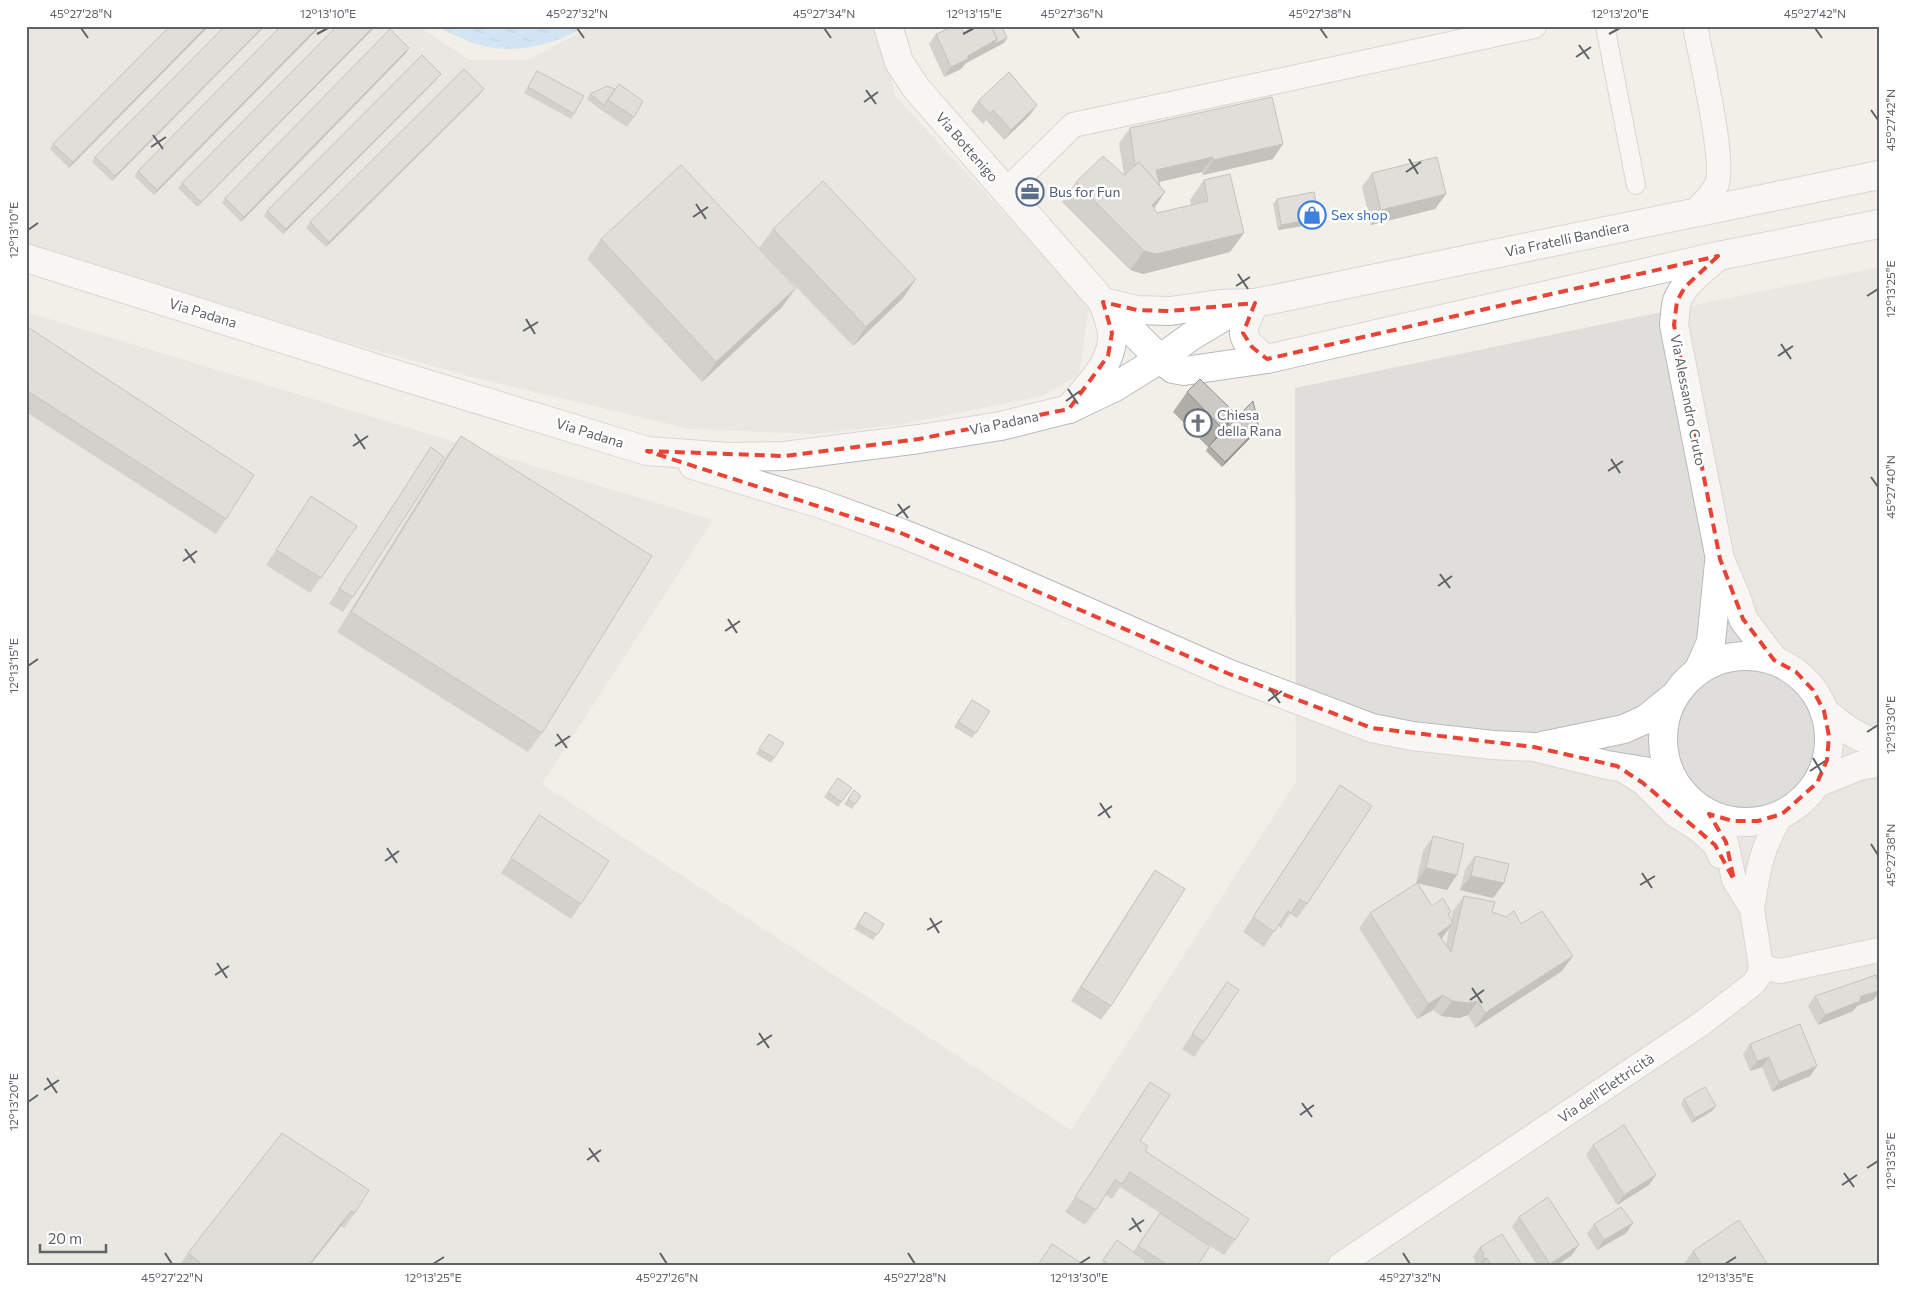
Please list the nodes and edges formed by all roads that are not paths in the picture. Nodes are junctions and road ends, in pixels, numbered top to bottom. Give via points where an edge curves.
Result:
1 (888, 26) edge
2 (1534, 26) edge
3 (1605, 26) edge
4 (1695, 26) edge
5 (1879, 175) edge
6 (1636, 185) dead end
7 (1006, 191) junction
8 (1694, 212) junction
9 (1879, 224) edge
10 (1718, 256) junction
11 (26, 258) edge
12 (1639, 274) junction
13 (1104, 302) junction
14 (1255, 302) junction
15 (1674, 325) junction
16 (1267, 358) junction
17 (1160, 359) junction
18 (1069, 410) junction
19 (646, 451) junction
20 (1720, 559) junction
21 (1774, 660) junction
22 (1699, 669) junction
23 (1672, 698) junction
24 (1824, 711) junction
25 (1879, 744) edge
26 (1534, 747) junction
27 (1879, 763) edge
28 (1617, 766) junction
29 (1674, 781) junction
30 (1817, 783) junction
31 (1709, 814) junction
32 (1782, 814) junction
33 (1734, 880) junction
34 (1752, 909) junction
35 (1879, 950) edge
36 (1761, 967) junction
37 (1340, 1265) edge

1 - 7 main road, Via Bottenigo via 899,62 916,88
2 - 7 street via 1073,125
3 - 6 street
4 - 8 street via 1715,130 1719,170 1717,185
5 - 8 main road, Via Fratelli Bandiera
7 - 13 main road, Via Bottenigo
8 - 14 main road, Via Fratelli Bandiera
9 - 10 main road
10 - 12 main road
10 - 15 main road, Via Alessandro Cruto via 1686,288 1678,301
11 - 19 main road, Via Padana
12 - 15 main road via 1654,286
12 - 16 main road
13 - 14 main road, Via Fratelli Bandiera via 1136,310 1170,311
13 - 17 main road
13 - 18 main road via 1112,333 1108,356
14 - 16 main road via 1243,333 1246,341
14 - 17 main road, Via Fratelli Bandiera via 1230,313
15 - 20 main road, Via Alessandro Cruto
16 - 17 main road via 1184,371
17 - 18 main road, Via Padana
18 - 19 main road, Via Padana via 1001,426 784,456 730,457
19 - 26 main road via 821,504 901,533 1227,673 1372,728 1430,738
20 - 21 main road, Via Alessandro Cruto via 1743,619
20 - 22 main road, Via Alessandro Cruto via 1711,642
21 - 22 main road via 1748,655 1723,658
21 - 24 main road via 1796,672 1813,690
22 - 23 main road
23 - 26 main road via 1646,719 1624,729
23 - 29 main road via 1663,726 1664,754
24 - 25 main road via 1862,740
24 - 30 main road via 1829,736 1826,760
26 - 28 main road
27 - 30 main road via 1860,766
28 - 29 main road via 1650,772
28 - 33 street via 1644,783 1675,815 1698,829 1714,846
29 - 31 main road via 1688,800
30 - 32 main road via 1802,800
31 - 32 main road via 1733,821 1758,821
31 - 33 street via 1726,842
32 - 34 street via 1764,849
33 - 34 street
34 - 36 street
35 - 36 street via 1780,971
36 - 37 street, Via dell'Elettricità via 1747,991 1701,1024

